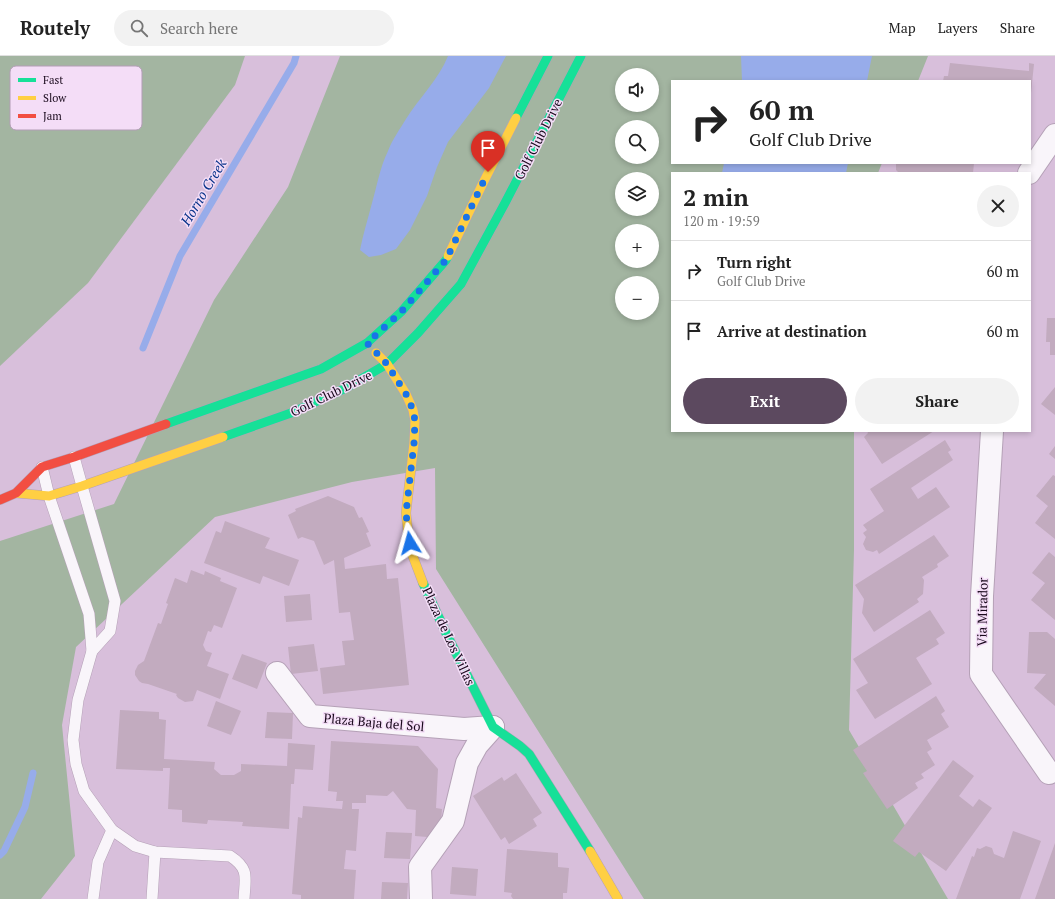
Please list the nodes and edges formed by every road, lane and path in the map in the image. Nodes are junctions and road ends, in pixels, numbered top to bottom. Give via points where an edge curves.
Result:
1 (548, 56) edge
2 (581, 56) edge
3 (1055, 135) edge
4 (1030, 172) edge
5 (367, 343) junction
6 (387, 364) junction
7 (992, 432) edge
8 (74, 457) junction
9 (42, 467) junction
10 (82, 486) junction
11 (16, 493) junction
12 (49, 496) junction
13 (0, 500) edge
14 (92, 651) junction
15 (277, 673) dead end
16 (492, 727) junction
17 (1049, 773) dead end
18 (112, 830) junction
19 (155, 852) junction
20 (93, 899) edge
21 (152, 899) edge
22 (244, 899) edge
23 (421, 899) edge
24 (618, 899) edge

1 - 5 street, Golf Club Drive via 446,260 401,312
2 - 6 street, Golf Club Drive via 461,284
3 - 4 street
5 - 6 street, Plaza de Los Villas
5 - 8 street, Golf Club Drive via 321,369
6 - 10 street, Golf Club Drive via 344,389 291,413
6 - 16 street, Plaza de Los Villas via 406,394 415,421 406,513 412,554 442,627
7 - 17 street, Via Mirador via 982,596 981,674
8 - 9 street, Golf Club Drive
8 - 10 lane
9 - 11 street, Golf Club Drive
9 - 12 lane
10 - 12 street, Golf Club Drive
10 - 14 lane via 116,601 110,631
11 - 12 street, Golf Club Drive
11 - 13 street, Golf Club Drive
12 - 14 lane via 89,614
14 - 18 lane via 78,700 73,740 76,764 84,791
15 - 16 street, Plaza Baja del Sol via 310,716 464,729
16 - 23 street via 477,745 467,764 453,821 420,867
16 - 24 street, Plaza de Los Villas via 529,754
18 - 19 lane via 135,846
18 - 20 lane via 98,862
19 - 21 lane
19 - 22 lane via 230,856 239,862 246,875

